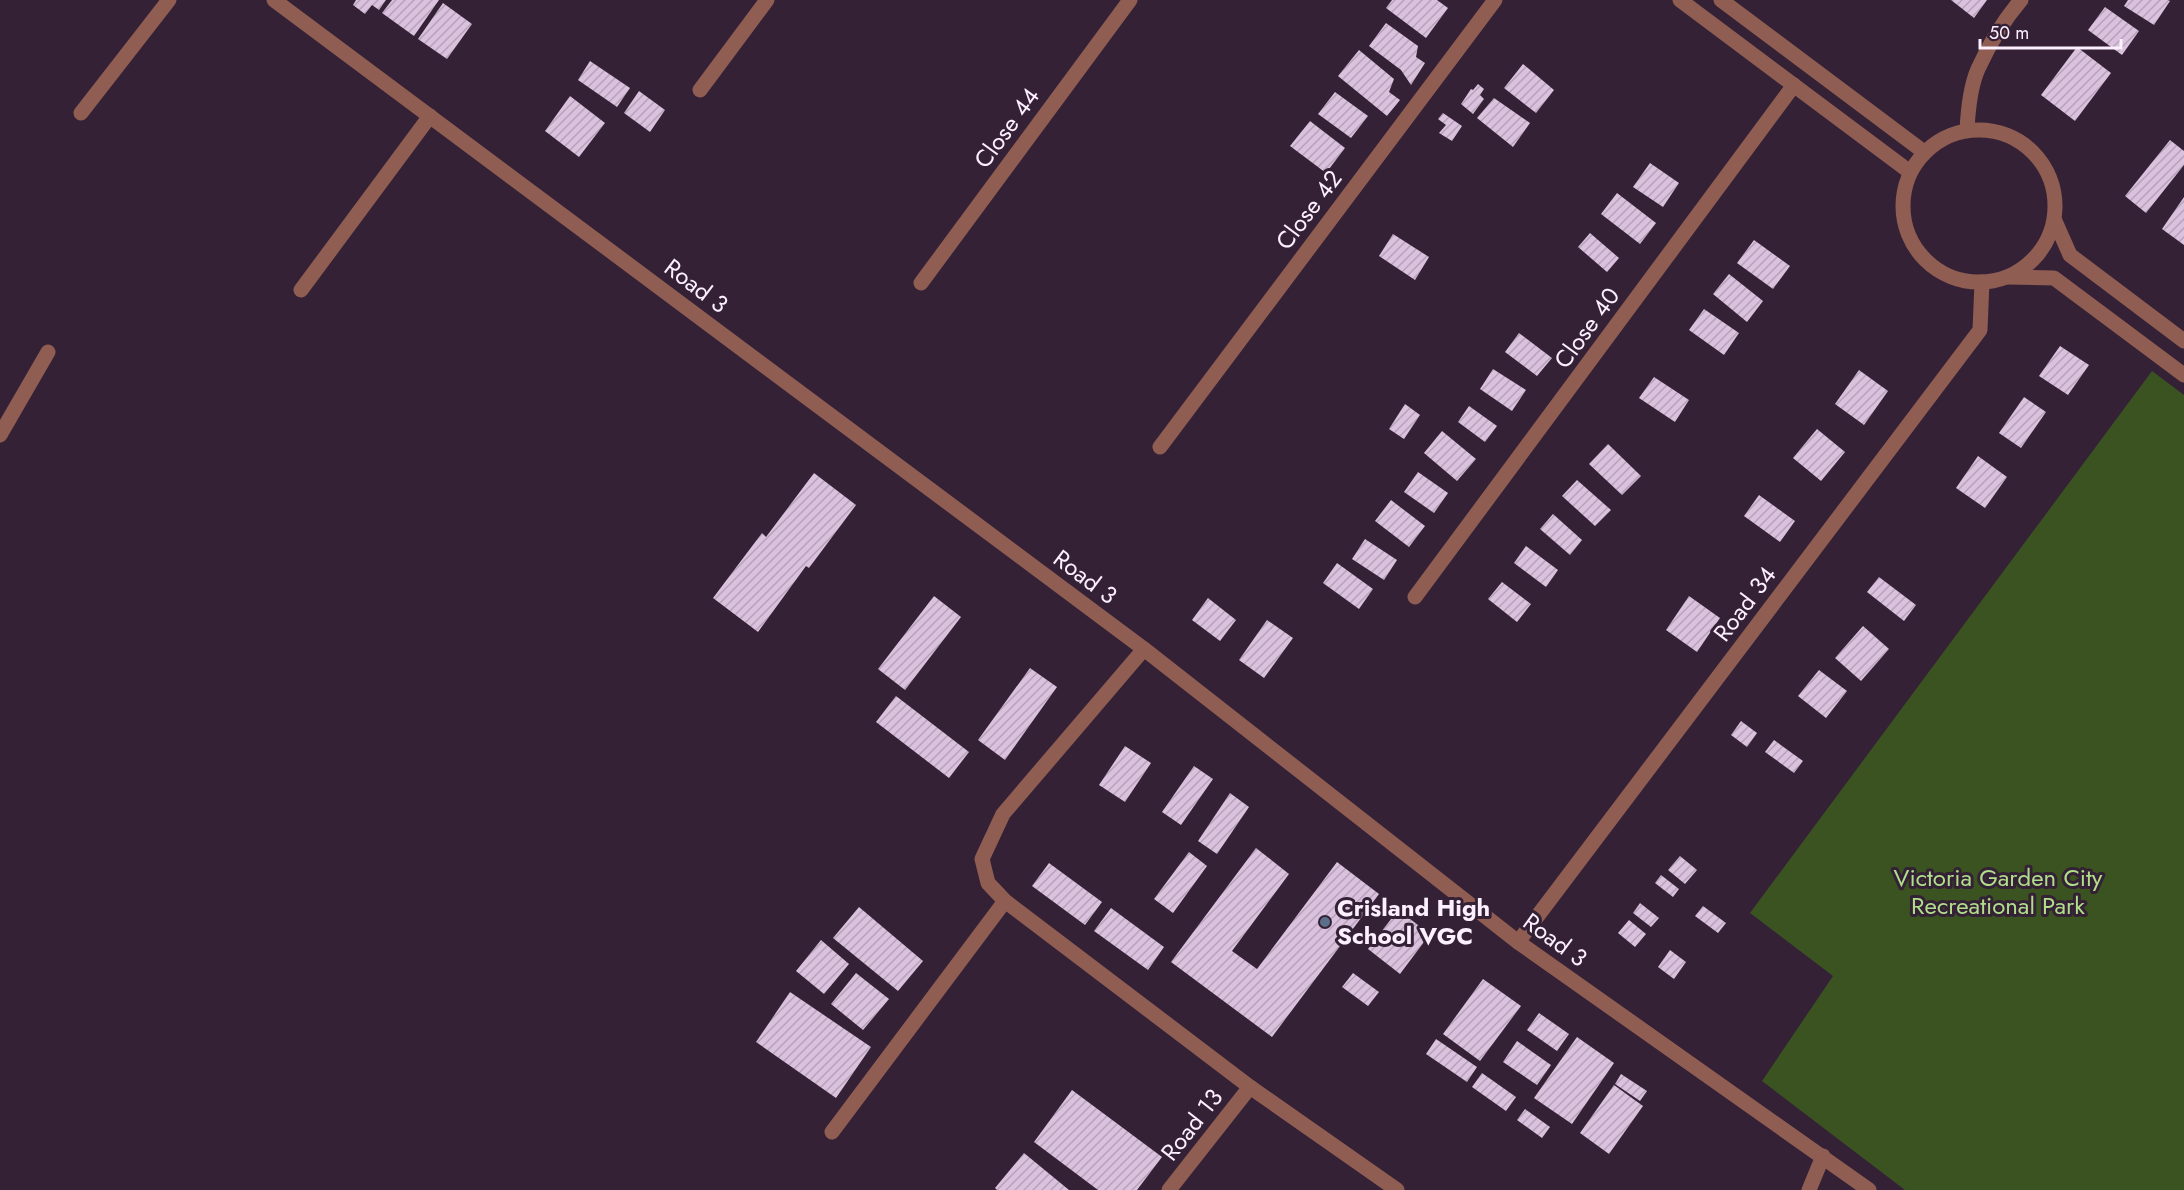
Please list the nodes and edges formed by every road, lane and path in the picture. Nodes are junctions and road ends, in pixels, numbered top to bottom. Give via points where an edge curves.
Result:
1 (170, 0) edge
2 (274, 0) edge
3 (767, 0) edge
4 (1130, 0) edge
5 (1495, 0) edge
6 (1680, 0) edge
7 (1721, 0) edge
8 (2021, 0) edge
9 (1794, 85) junction
10 (700, 90) dead end
11 (81, 112) dead end
12 (430, 116) junction
13 (1967, 130) junction
14 (1924, 152) junction
15 (1910, 172) junction
16 (2055, 221) junction
17 (2007, 277) junction
18 (1982, 282) junction
19 (921, 283) dead end
20 (302, 290) dead end
21 (2184, 341) edge
22 (48, 352) dead end
23 (2184, 375) edge
24 (0, 435) edge
25 (1160, 447) dead end
26 (1415, 597) dead end
27 (1144, 649) junction
28 (1005, 901) junction
29 (1518, 942) junction
30 (1250, 1087) junction
31 (832, 1132) dead end
32 (1823, 1156) junction
33 (1169, 1190) edge
34 (1397, 1190) edge
35 (1809, 1190) edge
36 (1869, 1190) edge

1 - 11 street
2 - 12 street, Road 3
3 - 10 street
4 - 19 street, Close 44
5 - 25 street, Close 42
6 - 9 street
7 - 14 street
8 - 13 street via 2008,15 1977,70
9 - 15 street
9 - 26 street, Close 40
12 - 20 street
12 - 27 street, Road 3
13 - 14 street via 1944,138
13 - 16 street via 1992,130 2015,138 2034,152 2048,173 2055,196
14 - 15 street
15 - 18 street via 1903,197 1905,223 1915,247 1933,266 1956,279
16 - 17 street via 2046,244 2030,264
16 - 21 street via 2070,255
17 - 18 street
17 - 23 street via 2054,278
18 - 29 street, Road 34 via 1980,330
22 - 24 street
27 - 28 street via 1002,814 982,859 988,883
27 - 29 street, Road 3
28 - 30 street
28 - 31 street
29 - 32 street, Road 3
30 - 33 street, Road 13
30 - 34 street
32 - 35 street
32 - 36 street, Road 3

